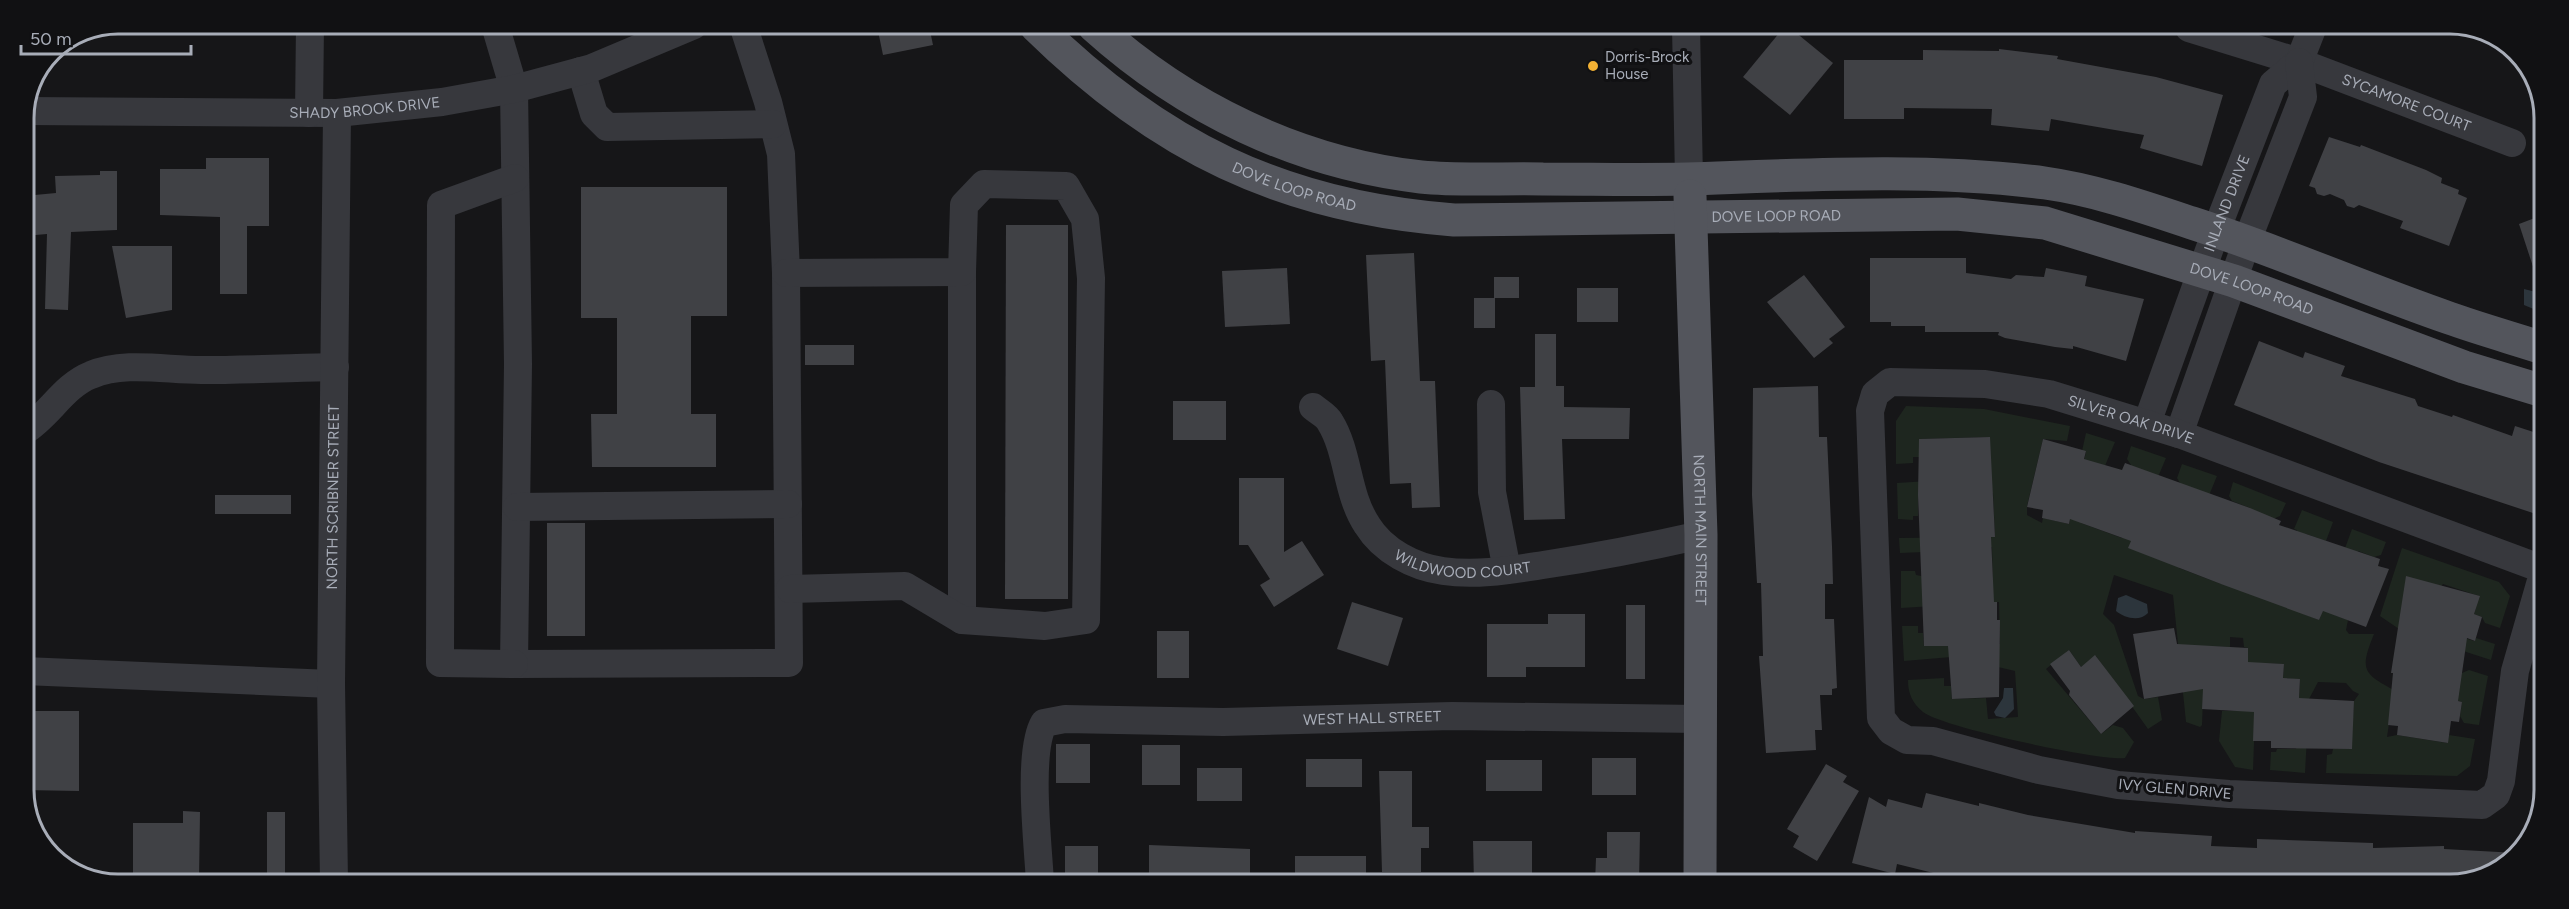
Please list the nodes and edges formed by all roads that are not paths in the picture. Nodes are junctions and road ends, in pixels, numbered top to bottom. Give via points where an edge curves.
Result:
1 (310, 34) edge
2 (498, 34) edge
3 (672, 34) edge
4 (745, 34) edge
5 (1044, 34) edge
6 (1104, 34) edge
7 (1686, 34) edge
8 (2208, 34) edge
9 (2310, 34) edge
10 (2299, 62) junction
11 (581, 71) junction
12 (514, 89) junction
13 (35, 111) edge
14 (309, 113) junction
15 (337, 113) junction
16 (773, 124) junction
17 (2512, 143) dead end
18 (515, 178) junction
19 (1689, 179) junction
20 (1691, 217) junction
21 (2216, 231) junction
22 (2247, 241) junction
23 (2202, 271) junction
24 (962, 272) junction
25 (786, 273) junction
26 (2234, 281) junction
27 (2534, 345) edge
28 (335, 368) junction
29 (2534, 389) edge
30 (1491, 404) dead end
31 (1313, 407) dead end
32 (2147, 423) junction
33 (34, 425) edge
34 (2179, 434) junction
35 (788, 504) junction
36 (517, 507) junction
37 (1701, 535) junction
38 (2534, 566) edge
39 (1507, 570) junction
40 (790, 589) junction
41 (2534, 605) edge
42 (962, 620) junction
43 (514, 664) junction
44 (35, 671) edge
45 (331, 684) junction
46 (1881, 718) joint
47 (1700, 719) junction
48 (334, 874) edge
49 (1040, 874) edge
50 (1700, 874) edge

1 - 14 street
2 - 12 street
3 - 11 street, SHADY BROOK DRIVE
4 - 16 street
5 - 20 main road, DOVE LOOP ROAD via 1092,80 1160,128 1247,174 1332,201 1375,212 1454,220
6 - 19 main road via 1151,74 1223,117 1298,149 1342,160 1420,177
7 - 19 street
8 - 10 street, SYCAMORE COURT
9 - 10 street, INLAND DRIVE
10 - 17 street, SYCAMORE COURT
10 - 21 street, INLAND DRIVE via 2273,84
10 - 22 street, INLAND DRIVE via 2303,97
11 - 12 street, SHADY BROOK DRIVE
11 - 16 street via 594,114 607,127
12 - 15 street, SHADY BROOK DRIVE via 442,102
12 - 18 street
13 - 14 street, SHADY BROOK DRIVE
14 - 15 street, SHADY BROOK DRIVE
15 - 28 street, NORTH SCRIBNER STREET
16 - 25 street via 781,154
18 - 36 street
18 - 43 street via 441,205 440,604 440,663
19 - 20 main road, NORTH MAIN STREET
19 - 21 main road via 1865,172 1955,174 2049,184 2121,200
20 - 23 main road, DOVE LOOP ROAD via 1957,214 2034,222
20 - 37 main road, NORTH MAIN STREET
21 - 22 main road
21 - 23 street, INLAND DRIVE
22 - 26 street, INLAND DRIVE
22 - 27 main road via 2449,318
23 - 26 main road, DOVE LOOP ROAD
23 - 32 street, INLAND DRIVE
24 - 25 street
24 - 42 street
24 - 42 street via 964,205 984,184 1066,186 1085,219 1091,278 1086,620 1045,626
25 - 35 street
26 - 29 main road, DOVE LOOP ROAD
26 - 34 street, INLAND DRIVE
28 - 33 street via 117,368 89,375 63,393
28 - 45 street, NORTH SCRIBNER STREET
30 - 39 street via 1492,492
31 - 39 street, WILDWOOD COURT via 1329,420 1351,494 1367,526 1385,547 1412,562 1440,570
32 - 34 street, SILVER OAK DRIVE
32 - 46 street, SILVER OAK DRIVE via 2049,394 1996,385 1890,382 1875,394 1870,411
34 - 38 street, SILVER OAK DRIVE
35 - 36 street
35 - 40 street
36 - 43 street
37 - 39 street, WILDWOOD COURT via 1608,555
37 - 47 main road, NORTH MAIN STREET
40 - 42 street via 905,586
40 - 43 street via 789,663
41 - 46 street, IVY GLEN DRIVE via 2515,671 2501,781 2496,795 2482,805 2240,795 2118,785 2039,770 1933,741 1907,740 1891,731
44 - 45 street
45 - 48 street, NORTH SCRIBNER STREET
47 - 49 street, WEST HALL STREET via 1452,716 1223,722 1065,719 1044,723 1038,734 1035,758
47 - 50 main road, NORTH MAIN STREET

